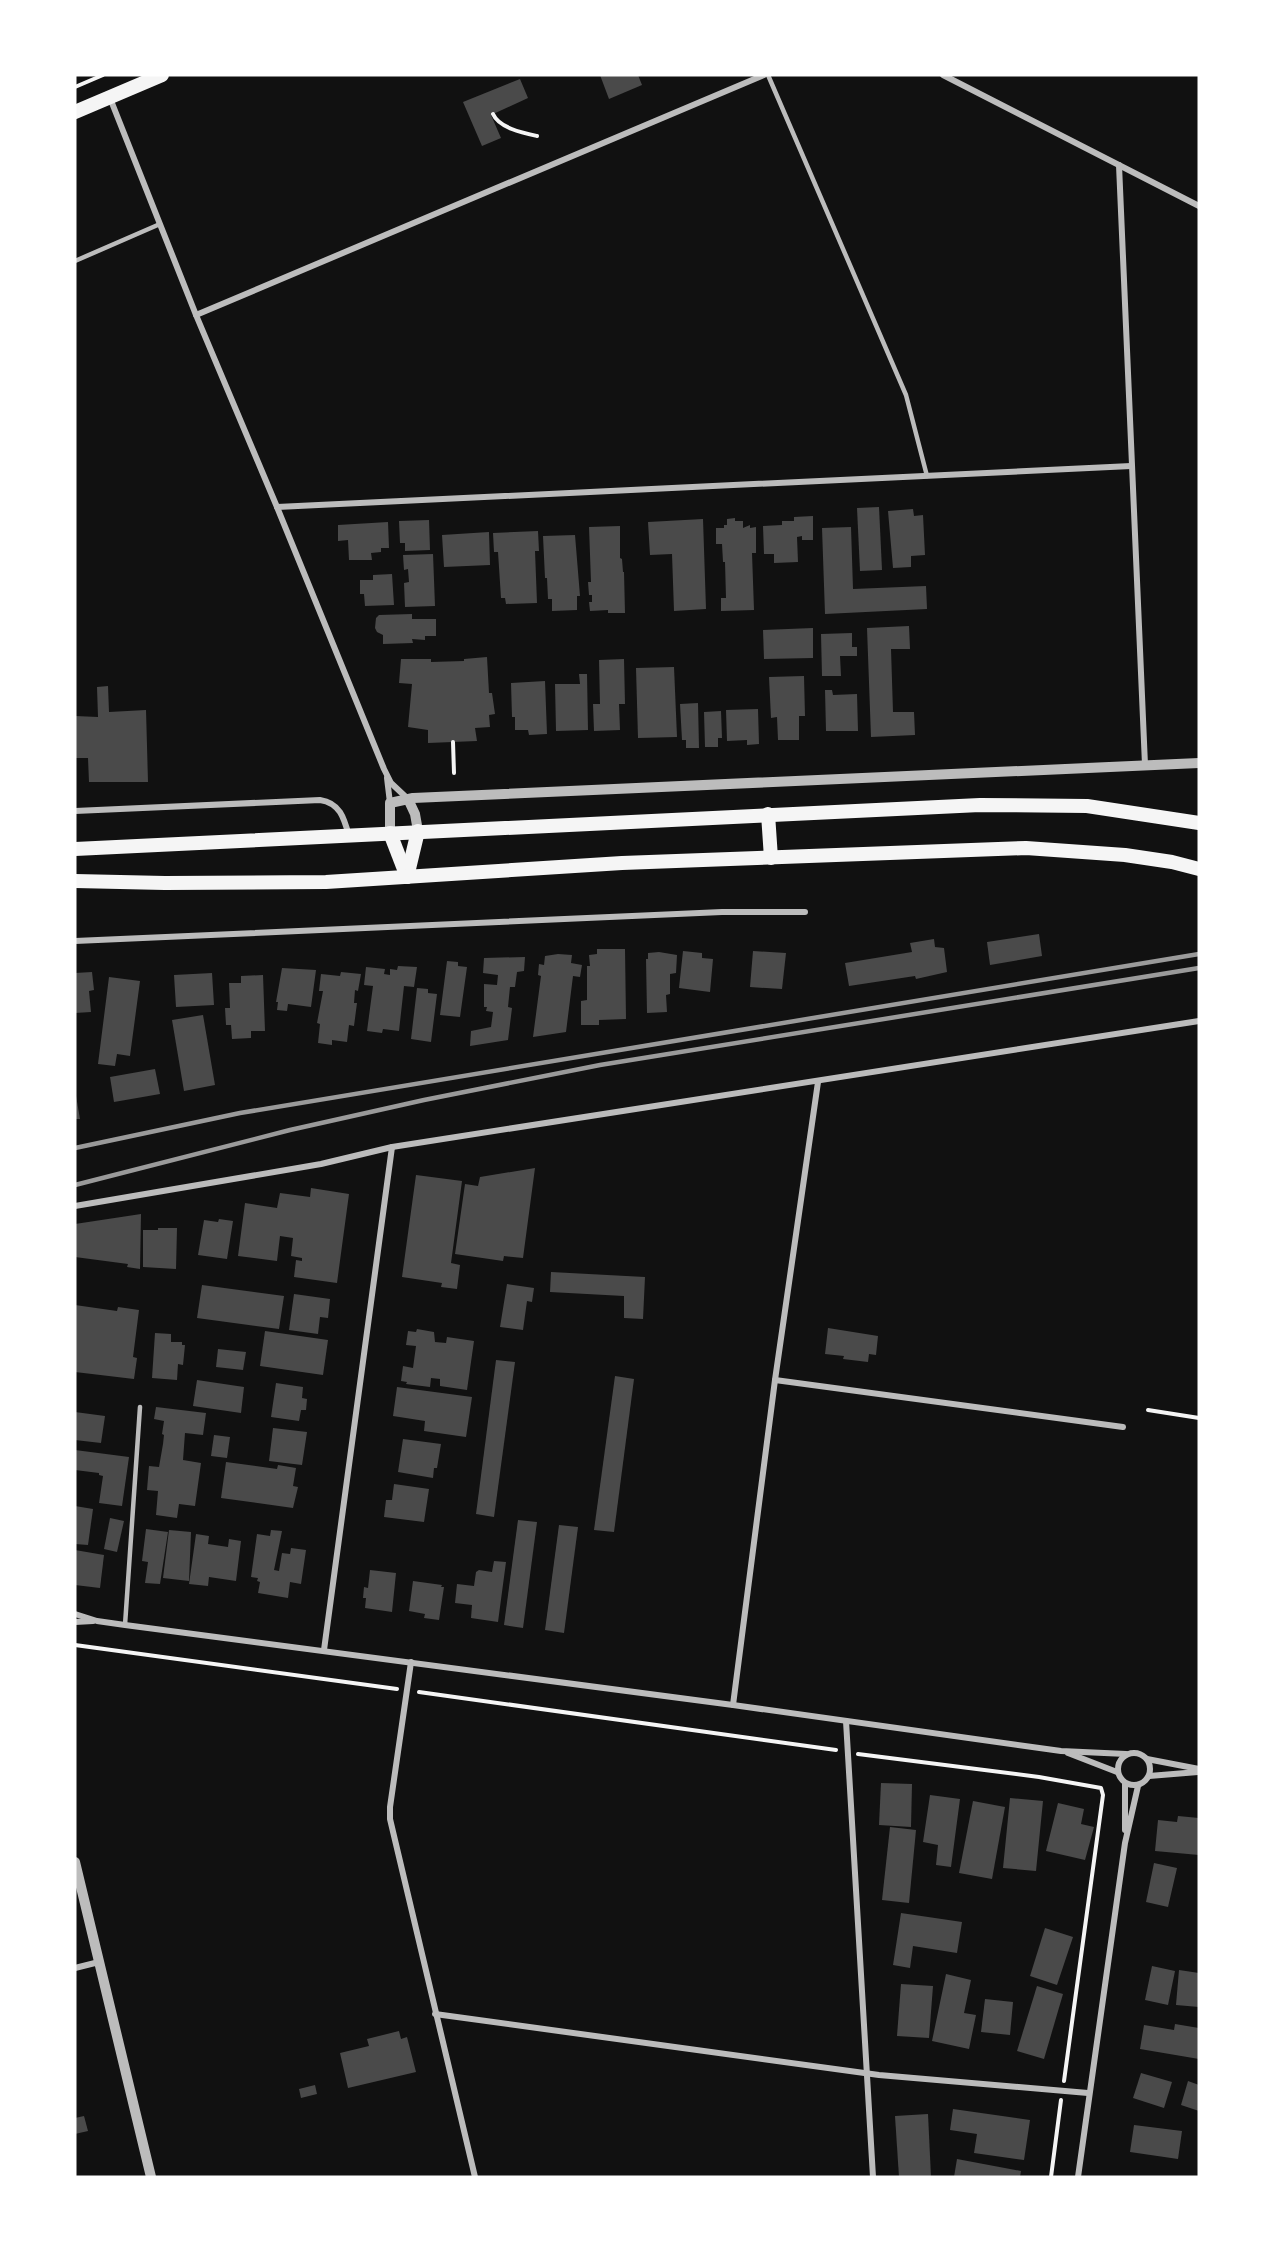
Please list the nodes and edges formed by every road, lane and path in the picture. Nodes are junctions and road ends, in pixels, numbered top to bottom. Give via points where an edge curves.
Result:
1 (103, 75) edge
2 (162, 75) edge
3 (766, 75) edge
4 (943, 75) edge
5 (75, 87) edge
6 (110, 98) junction
7 (75, 112) edge
8 (493, 114) dead end
9 (537, 136) dead end
10 (1119, 165) junction
11 (1199, 206) edge
12 (160, 224) junction
13 (75, 261) edge
14 (196, 315) junction
15 (1131, 466) junction
16 (927, 476) junction
17 (277, 507) junction
18 (453, 742) dead end
19 (1199, 763) edge
20 (1145, 765) junction
21 (454, 773) dead end
22 (387, 777) junction
23 (408, 799) junction
24 (390, 803) junction
25 (75, 811) edge
26 (768, 814) junction
27 (1199, 823) edge
28 (418, 831) junction
29 (390, 833) junction
30 (350, 836) junction
31 (75, 849) edge
32 (771, 858) junction
33 (1199, 869) edge
34 (406, 877) junction
35 (75, 881) edge
36 (805, 912) dead end
37 (75, 941) edge
38 (1199, 1021) edge
39 (818, 1082) junction
40 (392, 1148) junction
41 (75, 1206) edge
42 (775, 1380) junction
43 (140, 1407) dead end
44 (1148, 1410) dead end
45 (1199, 1418) edge
46 (1123, 1426) dead end
47 (75, 1614) edge
48 (97, 1621) junction
49 (75, 1622) edge
50 (125, 1625) junction
51 (75, 1645) edge
52 (324, 1650) junction
53 (411, 1662) junction
54 (407, 1691) junction
55 (733, 1705) junction
56 (846, 1721) junction
57 (1061, 1751) junction
58 (848, 1752) junction
59 (1126, 1754) junction
60 (1147, 1759) junction
61 (1199, 1771) edge
62 (1117, 1772) junction
63 (1149, 1776) junction
64 (1125, 1784) junction
65 (1138, 1785) junction
66 (1125, 1843) junction
67 (75, 1862) edge
68 (99, 1962) junction
69 (75, 1968) edge
70 (435, 2014) junction
71 (867, 2072) junction
72 (1062, 2092) junction
73 (1088, 2093) junction
74 (151, 2177) edge
75 (475, 2177) edge
76 (873, 2177) edge
77 (1051, 2177) edge
78 (1078, 2177) edge

1 - 5 path
2 - 6 main road
3 - 14 street
3 - 16 lane via 906,395
4 - 10 street
6 - 7 main road
6 - 12 street
8 - 9 path via 496,120 512,128
10 - 11 street
10 - 15 street
12 - 13 lane
12 - 14 street
14 - 17 street
15 - 16 street
15 - 20 street
16 - 17 street
17 - 22 street
18 - 21 path
19 - 20 street
20 - 23 street
22 - 23 street
22 - 24 street
23 - 24 street
23 - 28 street
24 - 29 street
25 - 30 street via 320,800 339,808
26 - 27 main road via 1041,804 1087,806
26 - 28 main road
26 - 32 main road
28 - 29 main road
28 - 34 main road
29 - 30 main road
29 - 34 main road
30 - 31 main road
32 - 33 main road via 1026,848 1172,862
32 - 34 main road
34 - 35 main road via 287,883
36 - 37 street via 722,912
38 - 39 street
39 - 40 street
39 - 42 street
40 - 41 street
40 - 52 street
42 - 46 street
42 - 55 street
43 - 50 lane
44 - 45 path
47 - 48 street
48 - 49 street
48 - 50 street
50 - 52 street
51 - 54 path
52 - 53 street
53 - 54 street
53 - 55 street
54 - 58 path
54 - 70 street via 390,1819
55 - 56 street
56 - 57 street
56 - 58 street
57 - 59 street
57 - 62 street
58 - 71 street
58 - 72 path via 1101,1788
59 - 60 street via 1137,1753
59 - 62 street
60 - 61 street
60 - 63 street
61 - 63 street
62 - 64 street
63 - 65 street
64 - 65 street
64 - 66 street
65 - 66 street
66 - 73 street
67 - 68 street
68 - 69 street
68 - 74 street
70 - 71 street
70 - 75 street
71 - 72 street
71 - 76 street
72 - 73 street
72 - 77 path
73 - 78 street

